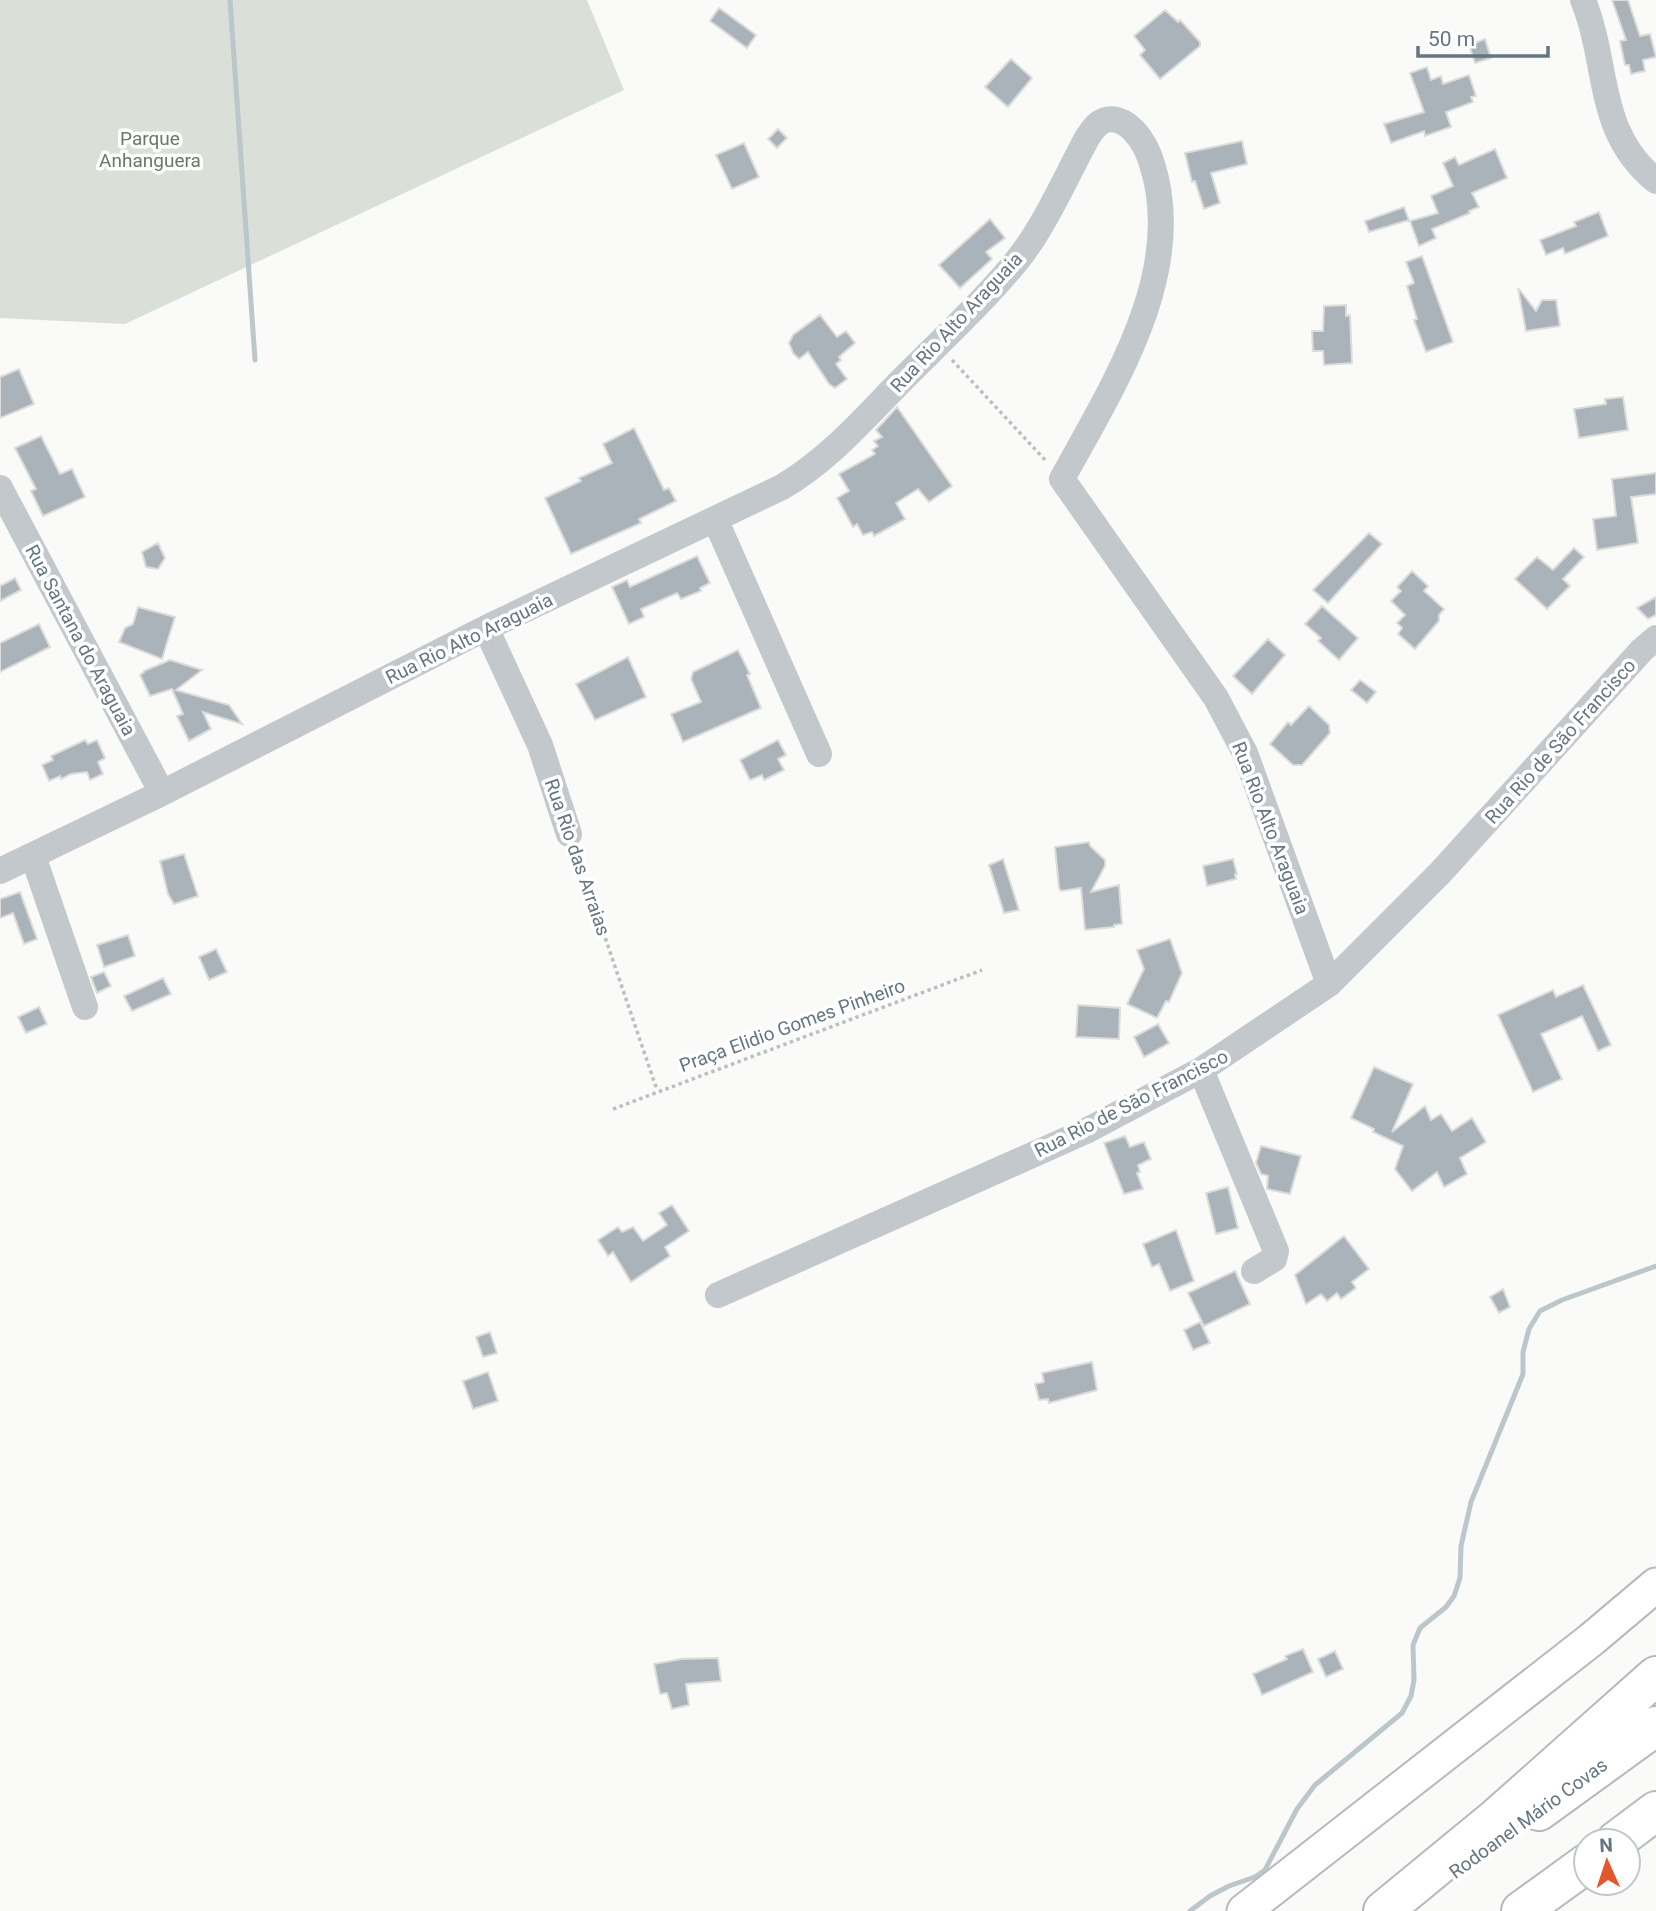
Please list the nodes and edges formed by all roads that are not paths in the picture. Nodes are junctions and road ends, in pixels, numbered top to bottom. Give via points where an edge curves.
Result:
1 (1583, 0) edge
2 (1656, 181) edge
3 (0, 488) edge
4 (715, 519) junction
5 (486, 628) junction
6 (1656, 638) edge
7 (819, 754) dead end
8 (162, 793) junction
9 (569, 834) road end
10 (33, 856) junction
11 (0, 871) edge
12 (1329, 984) junction
13 (85, 1007) dead end
14 (1201, 1070) junction
15 (1254, 1271) dead end
16 (718, 1295) dead end
17 (1656, 1585) edge
18 (1656, 1676) edge
19 (1656, 1726) edge
20 (1656, 1811) edge
21 (1635, 1827) edge
22 (1572, 1874) edge
23 (1244, 1911) edge
24 (1383, 1911) edge
25 (1400, 1911) edge
26 (1521, 1911) edge

1 - 2 street via 1615,126 1625,149
3 - 8 street, Rua Santana do Araguaia
4 - 5 street, Rua Rio Alto Araguaia
4 - 7 street
4 - 12 street, Rua Rio Alto Araguaia via 782,487 828,455 1019,258 1094,126 1109,119 1128,126 1150,155 1157,180 1160,251 1152,289 1126,359 1062,479 1228,720 1272,823
5 - 8 street, Rua Rio Alto Araguaia
5 - 9 street, Rua Rio das Arraias via 540,745
6 - 12 street, Rua Rio de São Francisco via 1440,873
8 - 10 street, Rua Rio Alto Araguaia
10 - 11 street, Rua Rio Alto Araguaia
10 - 13 street
12 - 14 street, Rua Rio de São Francisco
14 - 15 street via 1276,1251 1274,1259
14 - 16 street, Rua Rio de São Francisco via 1086,1130
17 - 23 main road
18 - 24 highway
19 - 25 highway, Rodoanel Mário Covas
20 - 21 highway
22 - 26 highway

